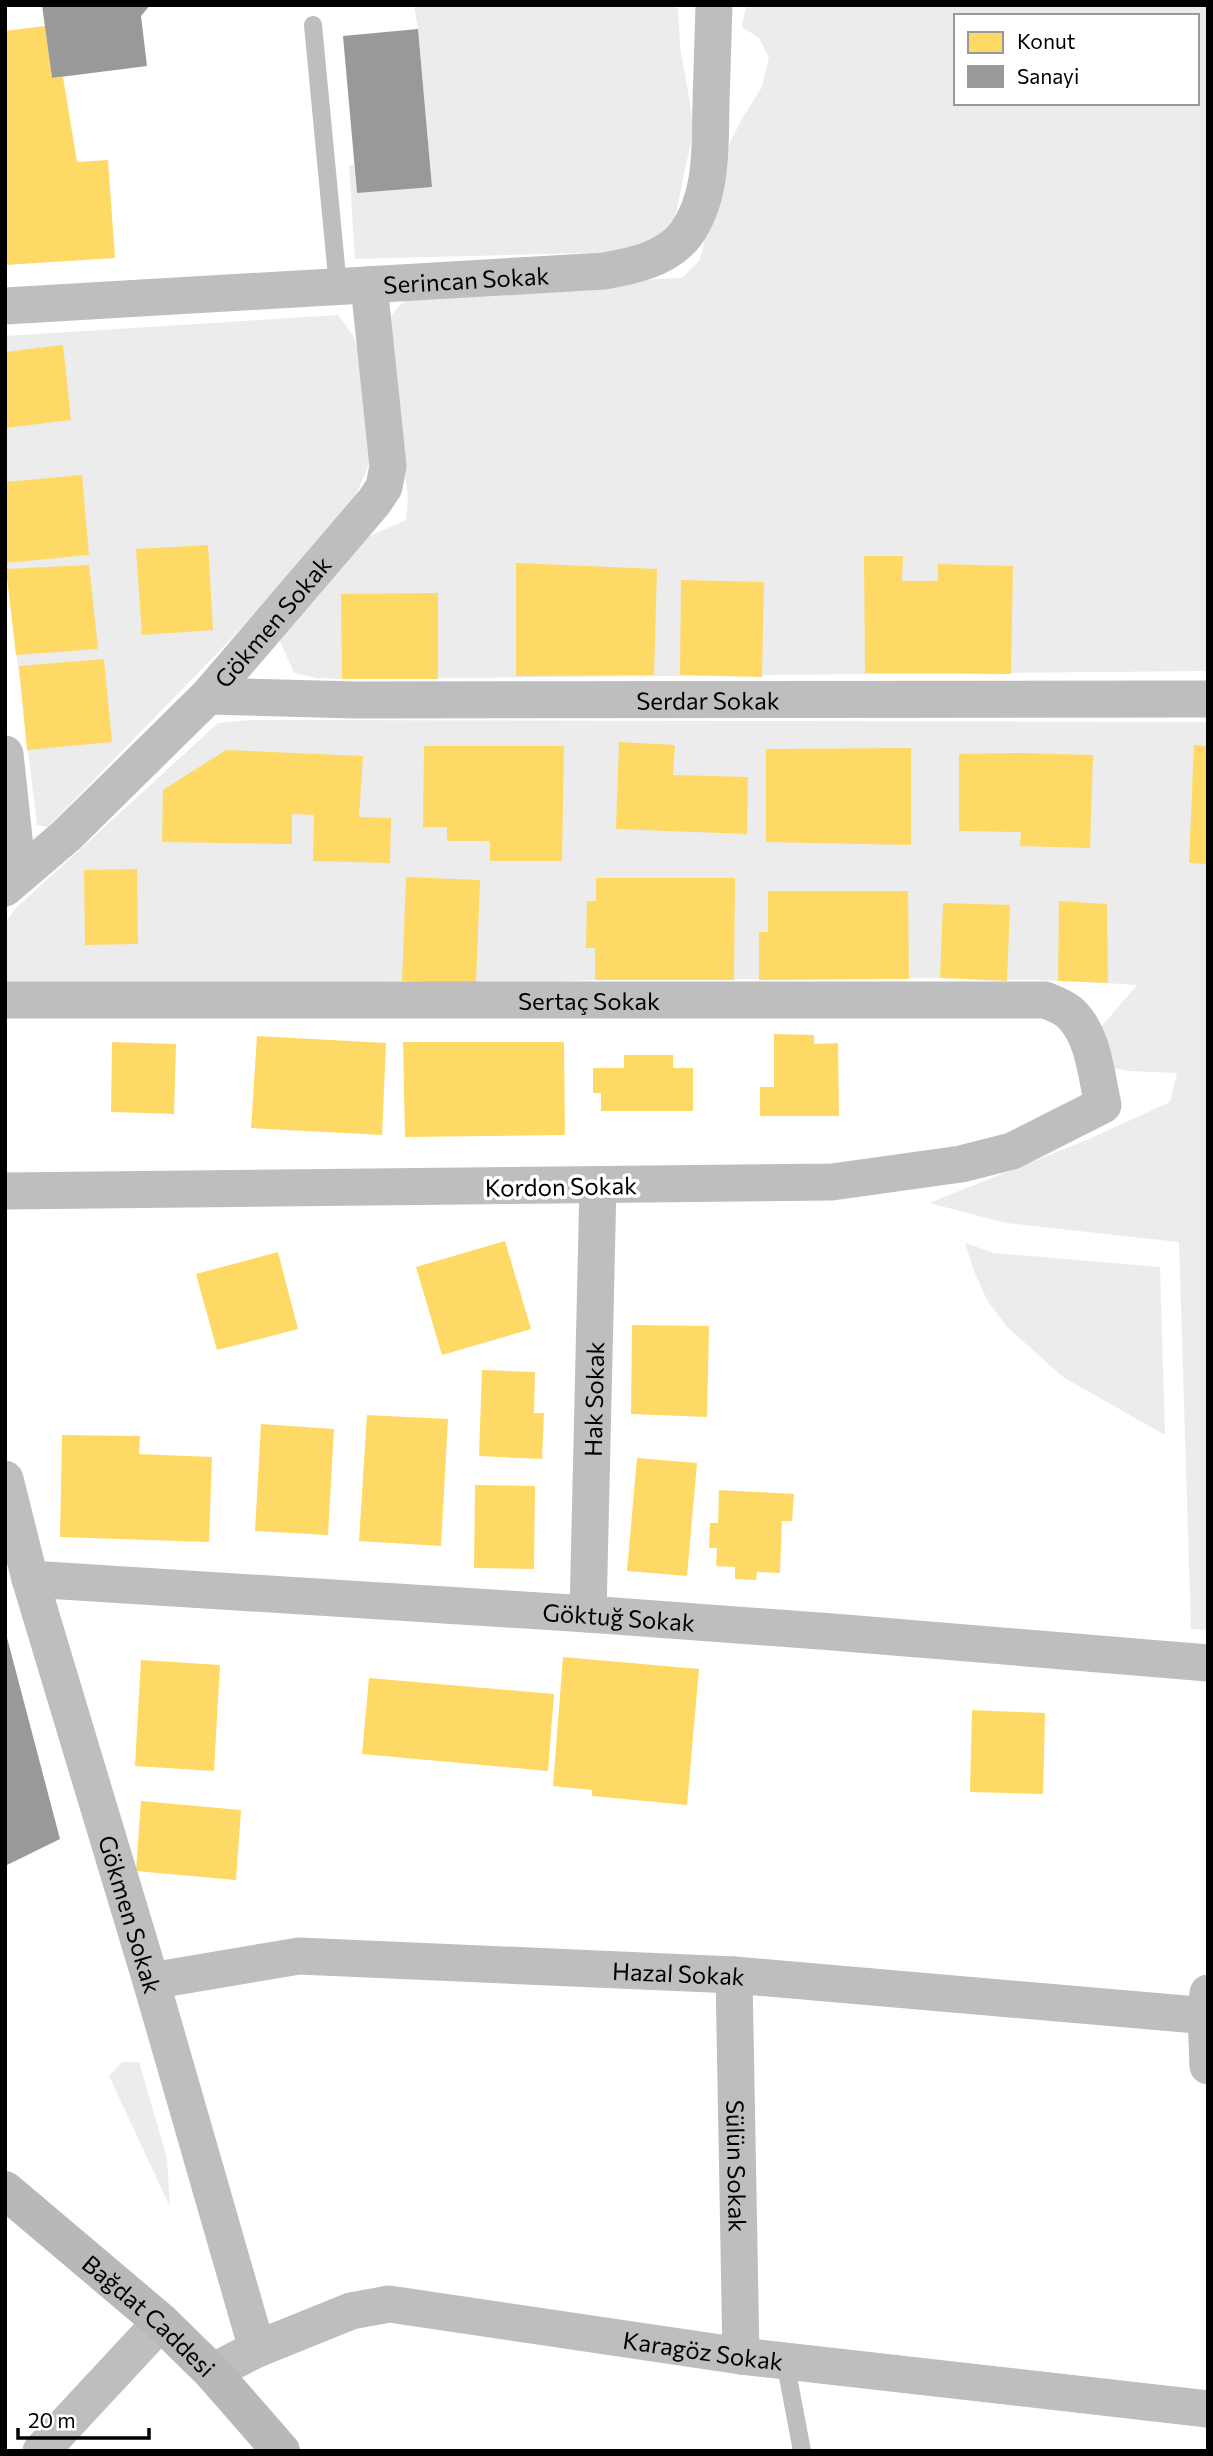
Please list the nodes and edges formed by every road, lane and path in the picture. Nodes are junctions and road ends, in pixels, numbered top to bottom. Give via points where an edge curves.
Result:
1 (714, 5) edge
2 (313, 24) dead end
3 (354, 286) junction
4 (5, 306) edge
5 (208, 696) junction
6 (1208, 699) edge
7 (5, 754) edge
8 (11, 882) edge
9 (5, 1000) edge
10 (1103, 1105) joint
11 (598, 1185) junction
12 (5, 1191) edge
13 (5, 1479) edge
14 (30, 1579) junction
15 (588, 1614) junction
16 (1208, 1663) edge
17 (734, 1975) junction
18 (151, 1981) junction
19 (1207, 2008) edge
20 (1208, 2066) edge
21 (5, 2190) edge
22 (161, 2322) junction
23 (257, 2348) junction
24 (741, 2356) junction
25 (785, 2361) junction
26 (212, 2372) junction
27 (1208, 2409) edge
28 (41, 2451) edge
29 (281, 2451) edge
30 (802, 2451) edge

1 - 3 street, Serincan Sokak via 704,197 685,235 663,253 638,265 604,271
2 - 3 lane
3 - 4 street, Serincan Sokak
3 - 5 street, Gökmen Sokak via 388,466 384,486
5 - 6 street, Serdar Sokak via 355,700
5 - 8 street, Gökmen Sokak via 65,836
7 - 8 street
9 - 10 street, Sertaç Sokak via 1045,1000 1067,1010 1080,1023 1089,1042
10 - 11 street, Kordon Sokak via 1012,1151 902,1174 832,1182
11 - 12 street, Kordon Sokak
11 - 15 street, Hak Sokak
13 - 14 street, Gökmen Sokak
14 - 15 street, Göktuğ Sokak
14 - 18 street, Gökmen Sokak
15 - 16 street, Göktuğ Sokak
17 - 18 street, Hazal Sokak via 299,1956
17 - 19 street, Hazal Sokak
17 - 24 street, Sülün Sokak
18 - 23 street, Gökmen Sokak
19 - 20 street
21 - 22 main road, Bağdat Caddesi
22 - 26 main road, Bağdat Caddesi
22 - 28 street
23 - 24 street, Karagöz Sokak via 351,2311 389,2304
23 - 26 street, Karagöz Sokak
24 - 25 street, Karagöz Sokak
25 - 27 street, Karagöz Sokak
25 - 30 lane
26 - 29 main road, Bağdat Caddesi

